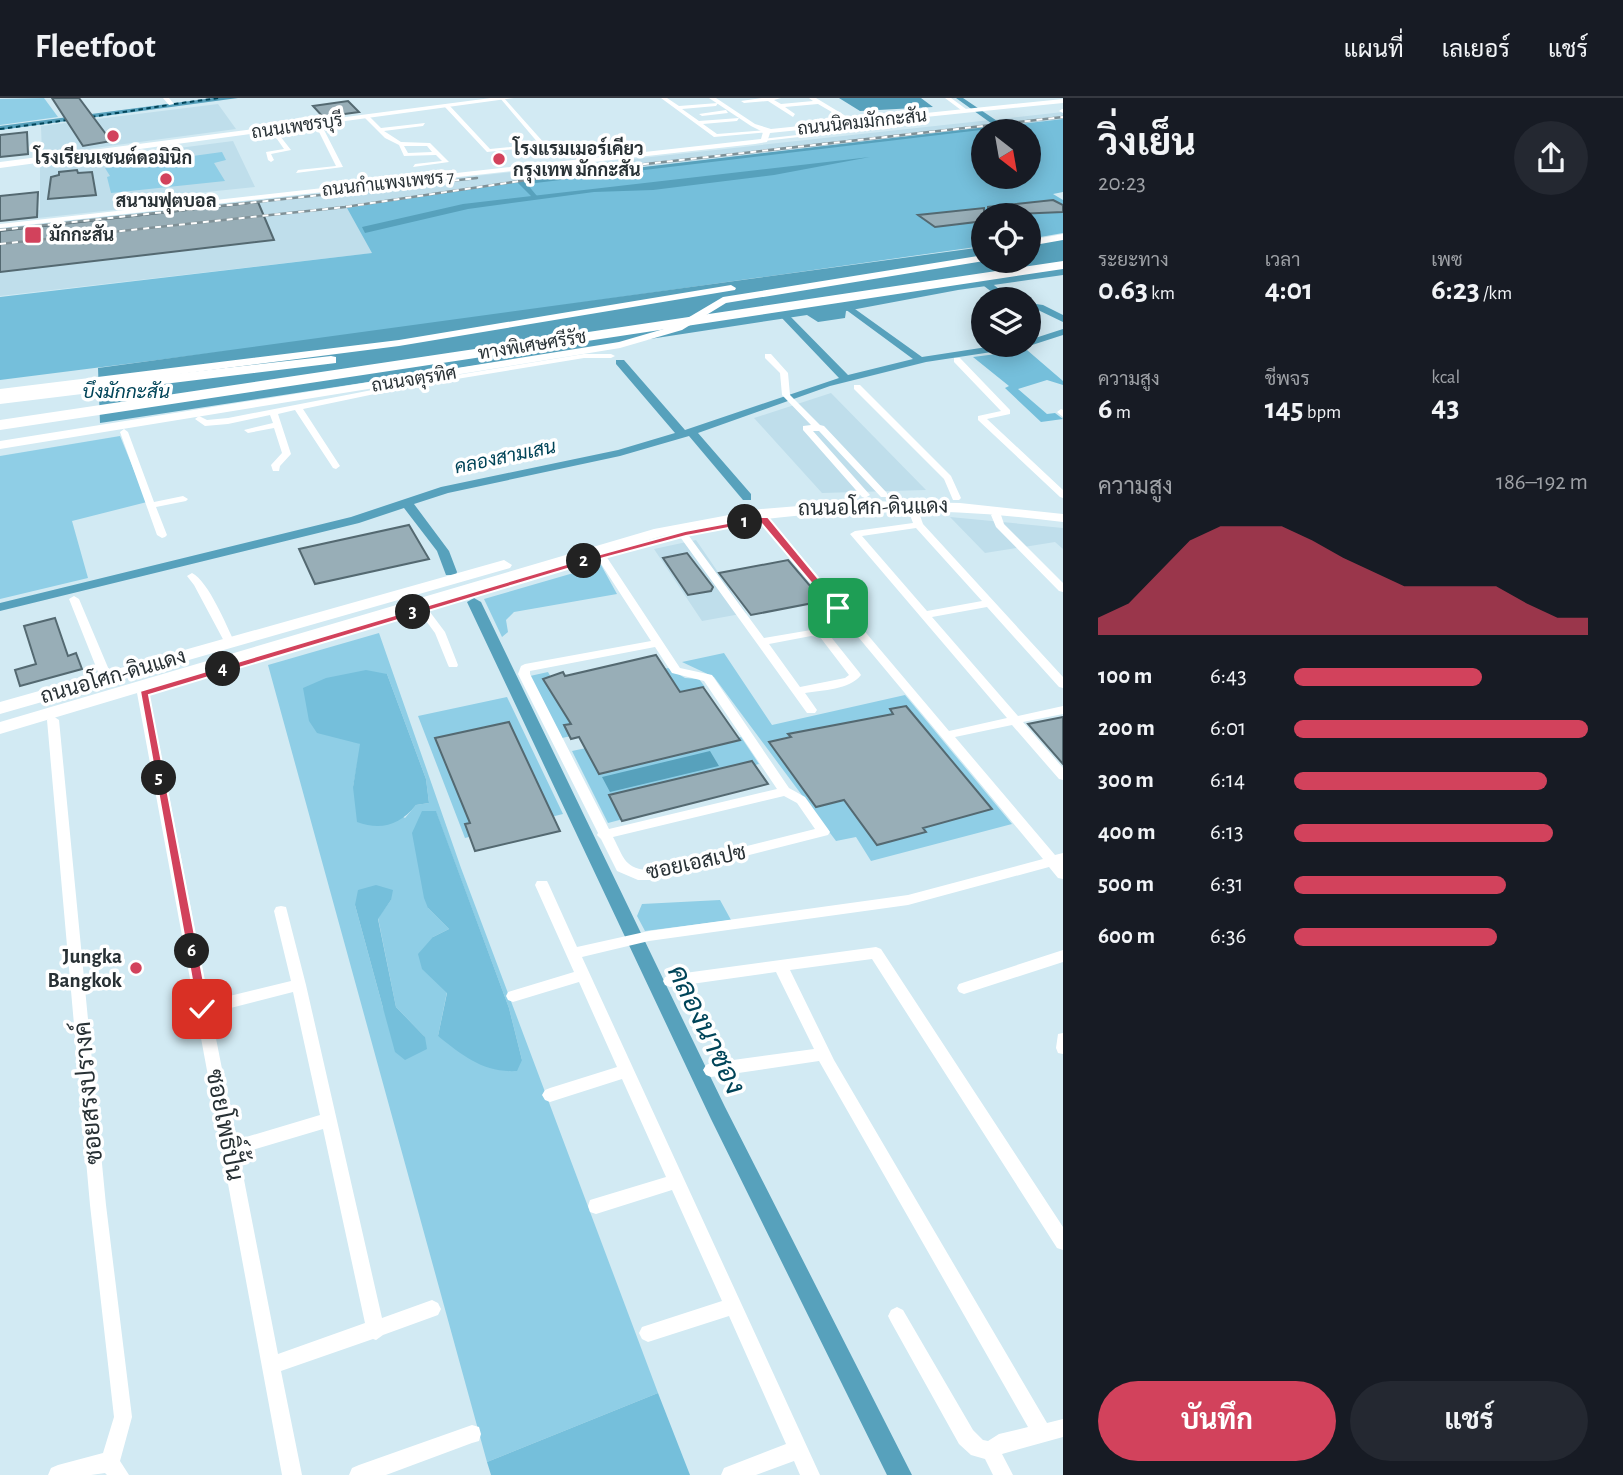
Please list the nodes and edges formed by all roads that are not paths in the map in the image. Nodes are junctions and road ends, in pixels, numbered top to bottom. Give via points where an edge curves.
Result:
1 (166, 98) edge
2 (664, 98) edge
3 (768, 98) edge
4 (778, 98) edge
5 (812, 98) edge
6 (948, 98) edge
7 (506, 99) edge
8 (1063, 99) edge
9 (714, 100) edge
10 (744, 101) dead end
11 (819, 102) junction
12 (670, 103) junction
13 (171, 104) dead end
14 (447, 106) junction
15 (780, 106) junction
16 (677, 108) junction
17 (968, 109) junction
18 (726, 111) dead end
19 (688, 116) junction
20 (793, 116) dead end
21 (367, 117) junction
22 (737, 119) dead end
23 (851, 121) junction
24 (871, 121) junction
25 (699, 123) junction
26 (918, 123) dead end
27 (318, 124) junction
28 (424, 124) dead end
29 (881, 127) junction
30 (273, 129) junction
31 (381, 130) junction
32 (767, 133) junction
33 (401, 146) junction
34 (436, 153) junction
35 (271, 160) dead end
36 (0, 165) edge
37 (415, 166) dead end
38 (298, 172) dead end
39 (0, 226) edge
40 (1063, 237) edge
41 (1041, 241) edge
42 (1063, 246) edge
43 (1041, 249) edge
44 (971, 252) edge
45 (1063, 257) edge
46 (971, 260) edge
47 (1063, 265) edge
48 (659, 301) junction
49 (631, 342) junction
50 (439, 348) junction
51 (315, 353) junction
52 (768, 355) dead end
53 (611, 356) dead end
54 (957, 360) dead end
55 (388, 367) junction
56 (0, 384) edge
57 (857, 387) dead end
58 (0, 393) edge
59 (317, 394) junction
60 (0, 399) edge
61 (297, 406) junction
62 (272, 411) junction
63 (0, 412) edge
64 (199, 419) junction
65 (0, 425) edge
66 (277, 425) junction
67 (816, 426) junction
68 (248, 430) dead end
69 (124, 432) junction
70 (0, 436) edge
71 (0, 445) edge
72 (0, 452) edge
73 (335, 466) dead end
74 (276, 469) dead end
75 (884, 495) junction
76 (1063, 495) edge
77 (956, 498) junction
78 (183, 499) dead end
79 (860, 500) junction
80 (151, 505) junction
81 (1063, 510) edge
82 (996, 515) junction
83 (915, 518) junction
84 (1063, 518) edge
85 (765, 519) junction
86 (1063, 524) edge
87 (683, 534) junction
88 (162, 535) dead end
89 (601, 556) junction
90 (509, 564) junction
91 (192, 576) dead end
92 (1063, 589) edge
93 (74, 599) dead end
94 (989, 603) junction
95 (423, 610) junction
96 (923, 615) junction
97 (284, 635) joint
98 (762, 642) junction
99 (230, 643) junction
100 (657, 643) junction
101 (453, 665) dead end
102 (106, 677) junction
103 (1063, 684) edge
104 (797, 691) junction
105 (144, 693) junction
106 (0, 708) edge
107 (811, 710) dead end
108 (1063, 710) edge
109 (0, 718) edge
110 (53, 720) junction
111 (1015, 721) junction
112 (0, 728) edge
113 (0, 735) edge
114 (947, 735) junction
115 (1063, 776) edge
116 (785, 791) junction
117 (603, 835) junction
118 (1057, 859) edge
119 (1063, 874) edge
120 (542, 885) dead end
121 (281, 911) dead end
122 (574, 953) junction
123 (1063, 956) edge
124 (780, 967) junction
125 (584, 975) junction
126 (670, 981) dead end
127 (299, 985) junction
128 (964, 988) dead end
129 (513, 996) dead end
130 (202, 1009) junction
131 (1063, 1039) edge
132 (1063, 1048) edge
133 (823, 1054) junction
134 (711, 1070) dead end
135 (627, 1071) junction
136 (550, 1095) dead end
137 (329, 1120) junction
138 (229, 1149) junction
139 (677, 1181) junction
140 (596, 1206) dead end
141 (1063, 1242) edge
142 (734, 1306) junction
143 (432, 1309) dead end
144 (897, 1316) dead end
145 (376, 1331) junction
146 (648, 1333) dead end
147 (271, 1365) junction
148 (1063, 1428) edge
149 (1042, 1433) junction
150 (472, 1434) dead end
151 (799, 1449) junction
152 (991, 1451) junction
153 (114, 1469) edge
154 (58, 1475) edge
155 (292, 1475) edge
156 (359, 1475) edge
157 (731, 1475) edge
158 (810, 1475) edge
159 (1003, 1475) edge

1 - 13 street
2 - 12 street
3 - 4 street
3 - 10 street
3 - 15 street
5 - 11 street
6 - 17 street
7 - 14 main road, ถนนเพชรบุรี
7 - 14 street via 542,145 489,150
8 - 17 street, ถนนนิคมมักกะสัน
9 - 12 street
9 - 16 street
9 - 32 street, ถนนนิคมมักกะสัน
11 - 15 street
11 - 23 street
12 - 16 street
14 - 21 main road, ถนนเพชรบุรี
15 - 20 street
16 - 19 street
17 - 23 street, ถนนนิคมมักกะสัน
17 - 24 street, ถนนนิคมมักกะสัน
18 - 19 street
19 - 25 street
21 - 27 main road, ถนนเพชรบุรี
21 - 31 street
22 - 25 street
23 - 32 street, ถนนนิคมมักกะสัน
24 - 29 street
24 - 32 street, ถนนนิคมมักกะสัน
25 - 32 street via 716,136
26 - 29 street
27 - 30 main road, ถนนเพชรบุรี
27 - 38 street via 341,167
28 - 31 street
29 - 32 street
30 - 35 street via 288,150 268,153
30 - 36 main road, ถนนเพชรบุรี
31 - 33 street
32 - 39 street, ถนนกำแพงเพชร 7
33 - 34 street via 428,144
33 - 34 street via 406,155
34 - 37 street via 446,162
40 - 41 main road
42 - 43 main road
44 - 48 main road, ถนนจตุรทิศ
45 - 50 highway, ทางพิเศษศรีรัช
46 - 49 main road, ถนนจตุรทิศ via 723,300 678,328
47 - 55 highway, ทางพิเศษศรีรัช
48 - 49 main road via 523,334 529,346 543,349
48 - 51 main road, ถนนจตุรทิศ
49 - 59 main road, ถนนจตุรทิศ
50 - 60 highway
50 - 63 highway, ทางพิเศษศรีรัช
51 - 56 main road via 188,360
51 - 58 main road, ถนนจตุรทิศ
52 - 67 street via 785,372 786,395
53 - 61 street via 584,356
54 - 76 street via 1007,412 981,418
55 - 65 highway, ทางพิเศษศรีรัช
55 - 70 highway
57 - 77 street via 948,478
59 - 64 main road
59 - 71 main road, ถนนจตุรทิศ
61 - 62 street
61 - 73 street
62 - 64 street via 228,421 205,423
62 - 66 street
64 - 69 main road
66 - 68 street
66 - 74 street via 287,454
67 - 75 street
67 - 79 street via 806,431
69 - 72 main road
69 - 80 street
75 - 77 main road, ถนนอโศก-ดินแดง
75 - 79 main road, ถนนอโศก-ดินแดง
77 - 81 main road, ถนนอโศก-ดินแดง
78 - 80 street
79 - 84 main road, ถนนอโศก-ดินแดง
79 - 90 main road, ถนนอโศก-ดินแดง via 819,497 702,511
79 - 112 main road, ถนนอโศก-ดินแดง via 732,516 659,532
80 - 88 street
82 - 83 main road, ถนนอโศก-ดินแดง
82 - 86 main road, ถนนอโศก-ดินแดง
82 - 92 street via 999,525
83 - 85 main road, ถนนอโศก-ดินแดง via 828,512
83 - 94 street
83 - 96 street via 855,534
85 - 87 main road, ถนนอโศก-ดินแดง
85 - 114 street
87 - 89 main road, ถนนอโศก-ดินแดง
87 - 98 street
89 - 95 main road, ถนนอโศก-ดินแดง
89 - 100 street, ซอยเอสเปซ
90 - 97 main road, ถนนอโศก-ดินแดง
90 - 99 main road, ถนนอโศก-ดินแดง
91 - 99 street
93 - 102 street
94 - 96 street
94 - 103 street
95 - 101 street via 440,632
95 - 105 main road, ถนนอโศก-ดินแดง
96 - 111 street
97 - 109 main road, ถนนอโศก-ดินแดง
98 - 104 street
98 - 104 street via 823,634 855,675 849,681
99 - 102 main road, ถนนอโศก-ดินแดง
100 - 116 street, ซอยเอสเปซ via 676,671 701,675 714,684
100 - 117 street, ซอยเอสเปซ via 525,668
102 - 106 main road, ถนนอโศก-ดินแดง
104 - 107 street
105 - 110 main road, ถนนอโศก-ดินแดง
105 - 130 street, ซอยโพธิ์ปั้น
108 - 111 street
110 - 113 main road, ถนนอโศก-ดินแดง
110 - 153 street, ซอยสรงปรางค์ via 122,1417
111 - 114 street
111 - 115 street
114 - 118 street
116 - 117 street
116 - 117 street, ซอยเอสเปซ via 801,800 824,832 638,875 622,868
118 - 119 street
118 - 122 street via 908,900 623,940
120 - 122 street
121 - 127 street
122 - 125 street
123 - 128 street
124 - 126 street
124 - 133 street
124 - 141 street via 876,953
125 - 129 street
125 - 135 street
127 - 130 street
127 - 137 street
130 - 138 street, ซอยโพธิ์ปั้น
131 - 132 street
133 - 134 street
133 - 149 street
135 - 136 street
135 - 139 street
137 - 138 street
137 - 145 street
138 - 147 street, ซอยโพธิ์ปั้น
139 - 140 street
139 - 142 street
142 - 146 street
142 - 151 street
143 - 145 street
144 - 152 street via 966,1437 978,1448
145 - 147 street
147 - 155 street, ซอยโพธิ์ปั้น
148 - 149 street
149 - 152 street via 999,1444
150 - 156 street
151 - 157 street
151 - 158 street
152 - 159 street
153 - 154 street via 99,1462

